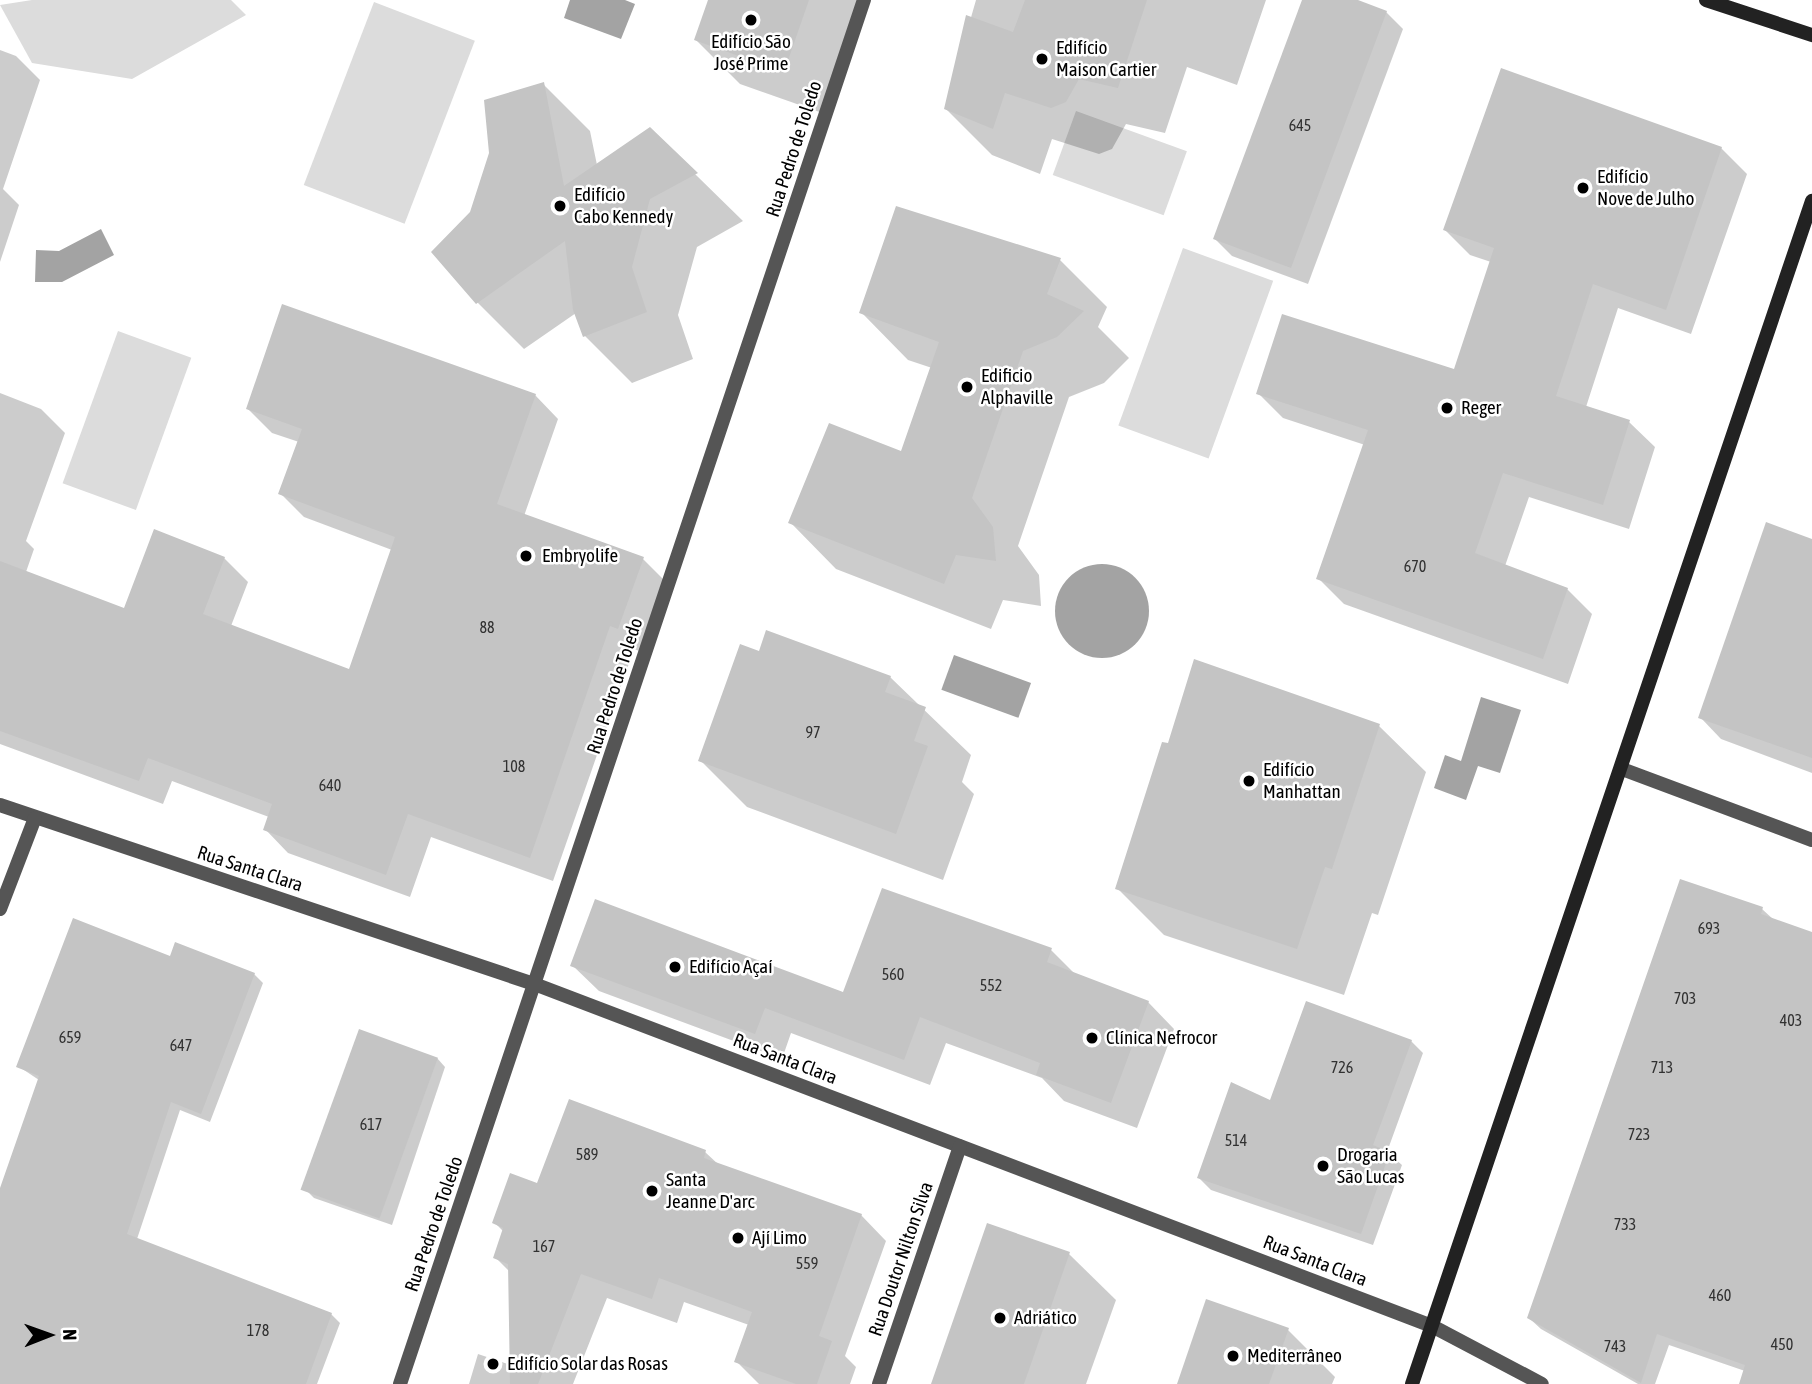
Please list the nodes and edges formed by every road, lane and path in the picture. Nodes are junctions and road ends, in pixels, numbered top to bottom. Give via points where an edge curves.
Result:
1 (864, 0) edge
2 (1706, 0) edge
3 (1812, 35) edge
4 (1812, 201) edge
5 (1622, 769) junction
6 (0, 805) edge
7 (35, 818) junction
8 (1812, 840) edge
9 (0, 909) edge
10 (537, 985) junction
11 (960, 1146) junction
12 (1432, 1326) junction
13 (400, 1384) edge
14 (879, 1384) edge
15 (1412, 1384) edge
16 (1542, 1384) edge

1 - 10 street, Rua Pedro de Toledo
2 - 3 main road
4 - 5 main road
5 - 8 street
5 - 12 main road
6 - 7 street, Rua Santa Clara
7 - 9 street
7 - 10 street, Rua Santa Clara
10 - 11 street, Rua Santa Clara
10 - 13 street, Rua Pedro de Toledo
11 - 12 street, Rua Santa Clara
11 - 14 street, Rua Doutor Nilton Silva
12 - 15 main road
12 - 16 street, Rua Santa Clara

